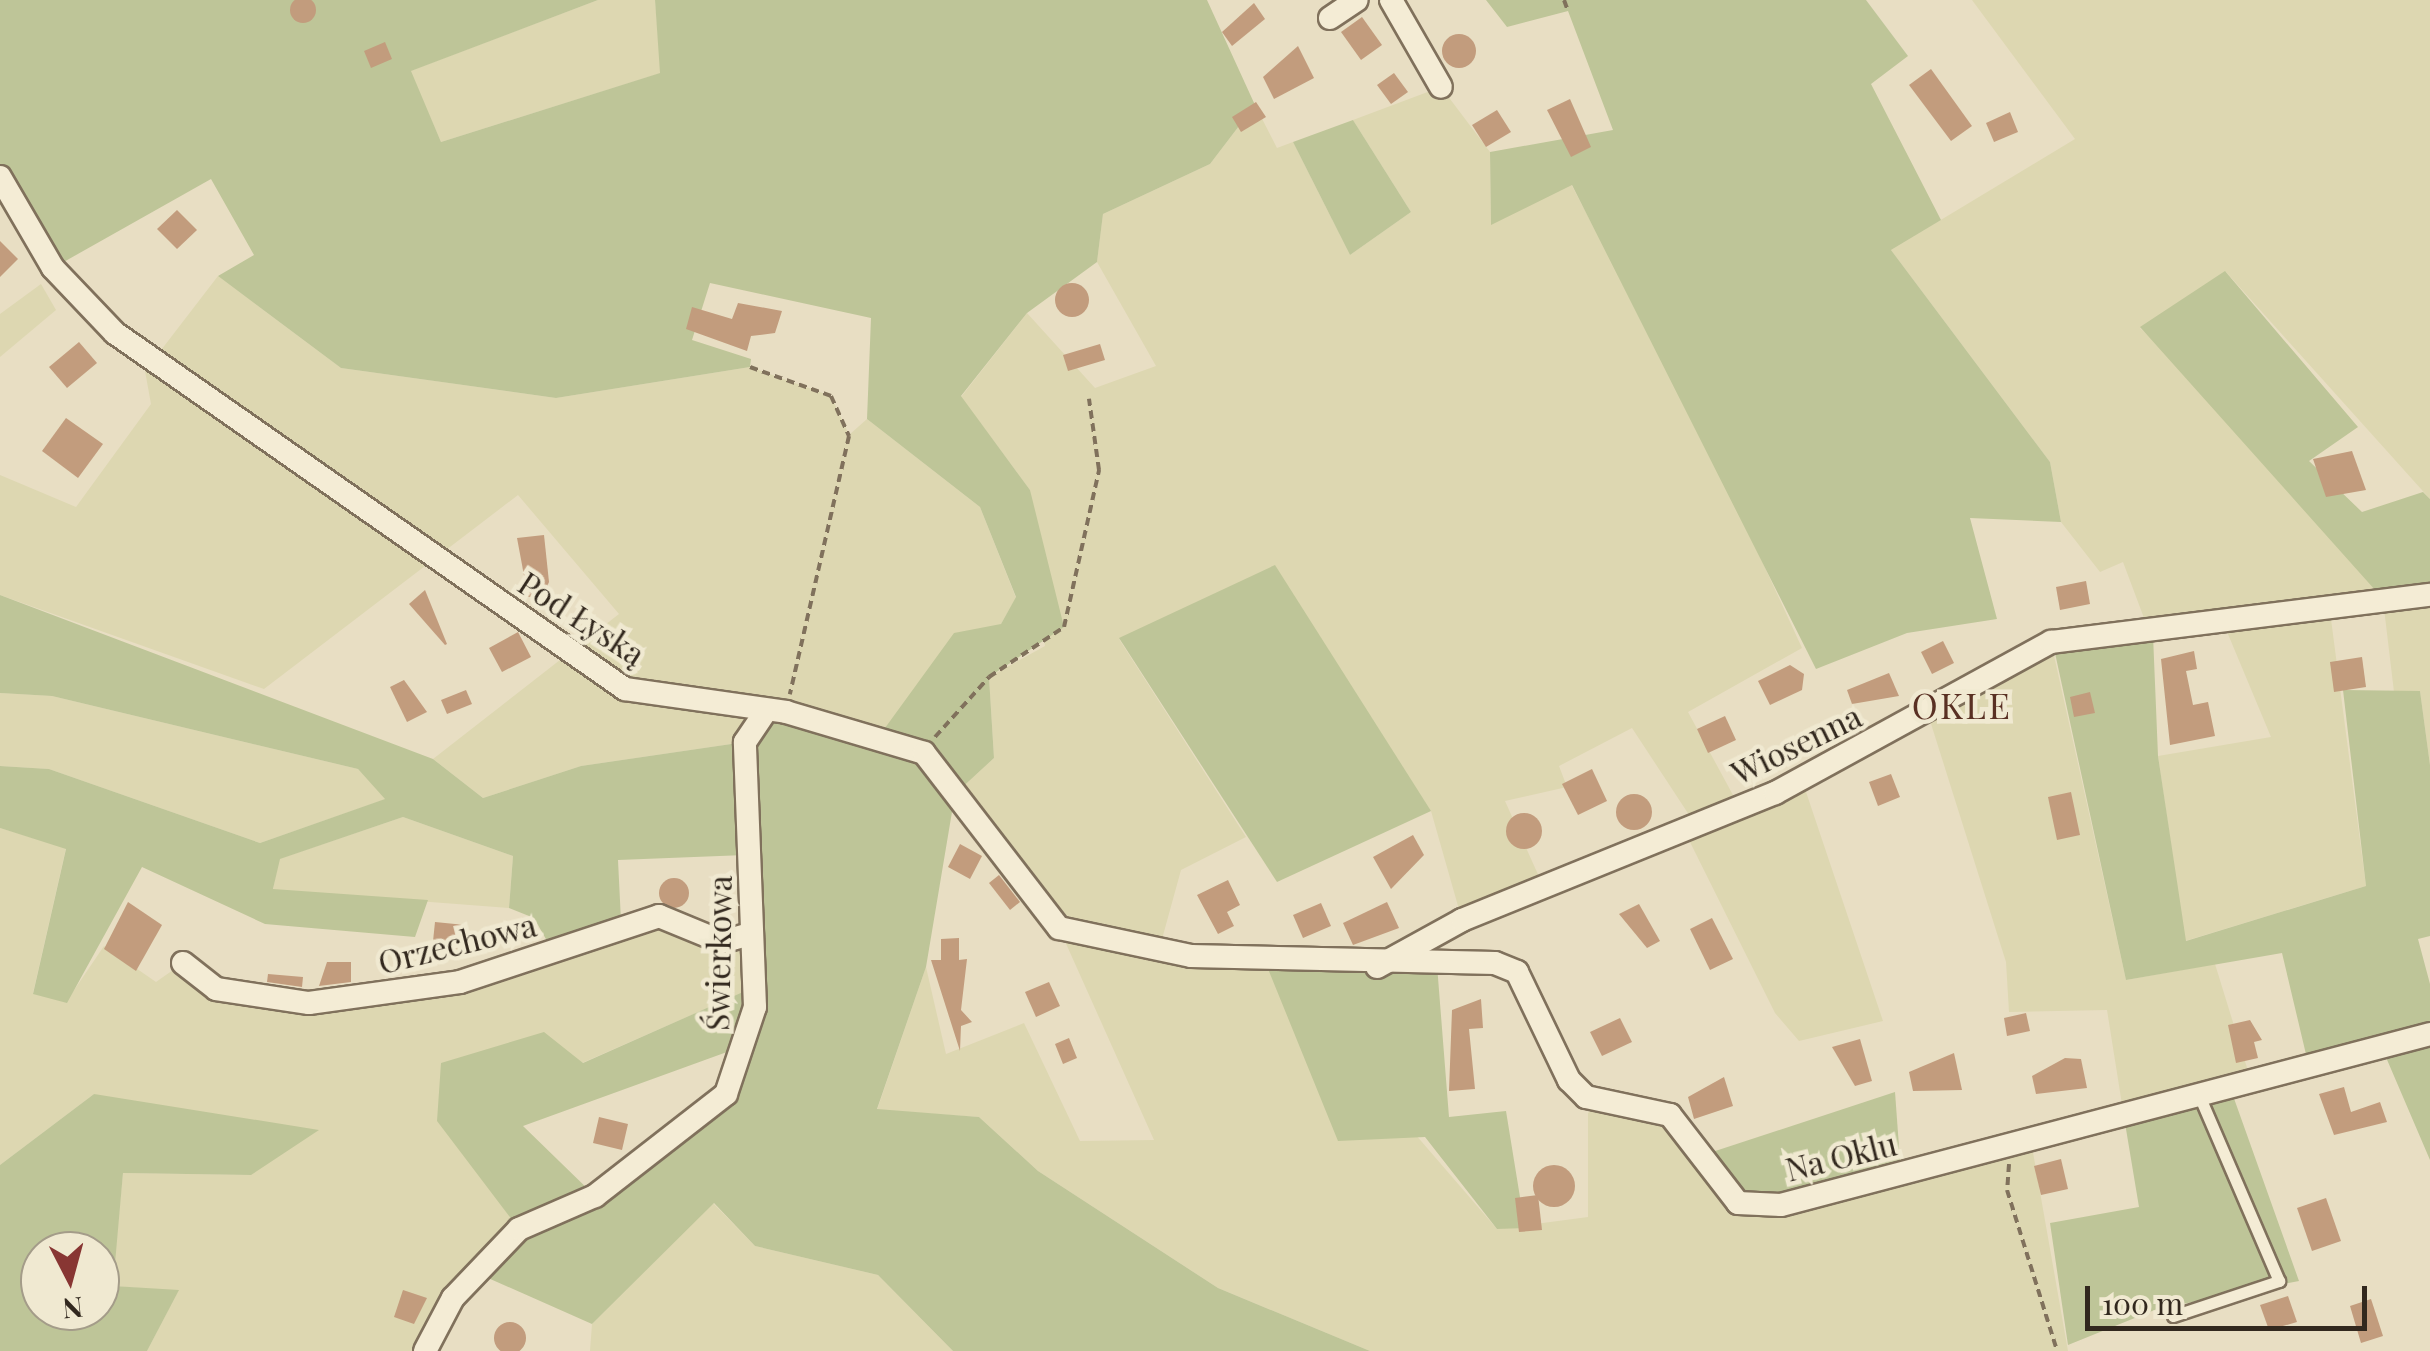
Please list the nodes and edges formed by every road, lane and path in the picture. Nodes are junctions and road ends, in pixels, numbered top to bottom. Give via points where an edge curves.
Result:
1 (1357, 0) edge
2 (1391, 0) edge
3 (1564, 0) edge
4 (1568, 11) dead end
5 (1330, 18) dead end
6 (1441, 88) dead end
7 (0, 176) edge
8 (750, 367) dead end
9 (1089, 398) dead end
10 (2430, 595) edge
11 (776, 712) junction
12 (924, 753) junction
13 (746, 935) junction
14 (183, 963) dead end
15 (1377, 967) junction
16 (2430, 1034) edge
17 (2200, 1098) junction
18 (2014, 1145) junction
19 (2173, 1316) dead end
20 (425, 1351) edge
21 (2056, 1351) edge

1 - 5 street
2 - 6 street
3 - 4 path
7 - 11 street, Pod Łyską via 53,268 115,333 580,660 625,689
8 - 11 path via 832,396 849,436
9 - 12 path via 1099,470 1064,627 954,708
10 - 15 street, Wiosenna via 2051,642 1775,793 1462,920
11 - 12 street, Pod Łyską
11 - 13 street, Świerkowa via 745,742 754,846
12 - 15 street via 1059,928 1191,956
13 - 14 street, Orzechowa via 722,942 659,916 460,982 309,1002 216,989
13 - 20 street, Świerkowa via 755,1007 726,1094 623,1178 519,1229 453,1298
15 - 18 street, Na Oklu via 1496,962 1517,972 1569,1080 1586,1097 1670,1115 1738,1203 1780,1206
16 - 17 street, Na Oklu
17 - 18 street, Na Oklu
17 - 19 lane via 2279,1280
18 - 21 path via 2007,1190

